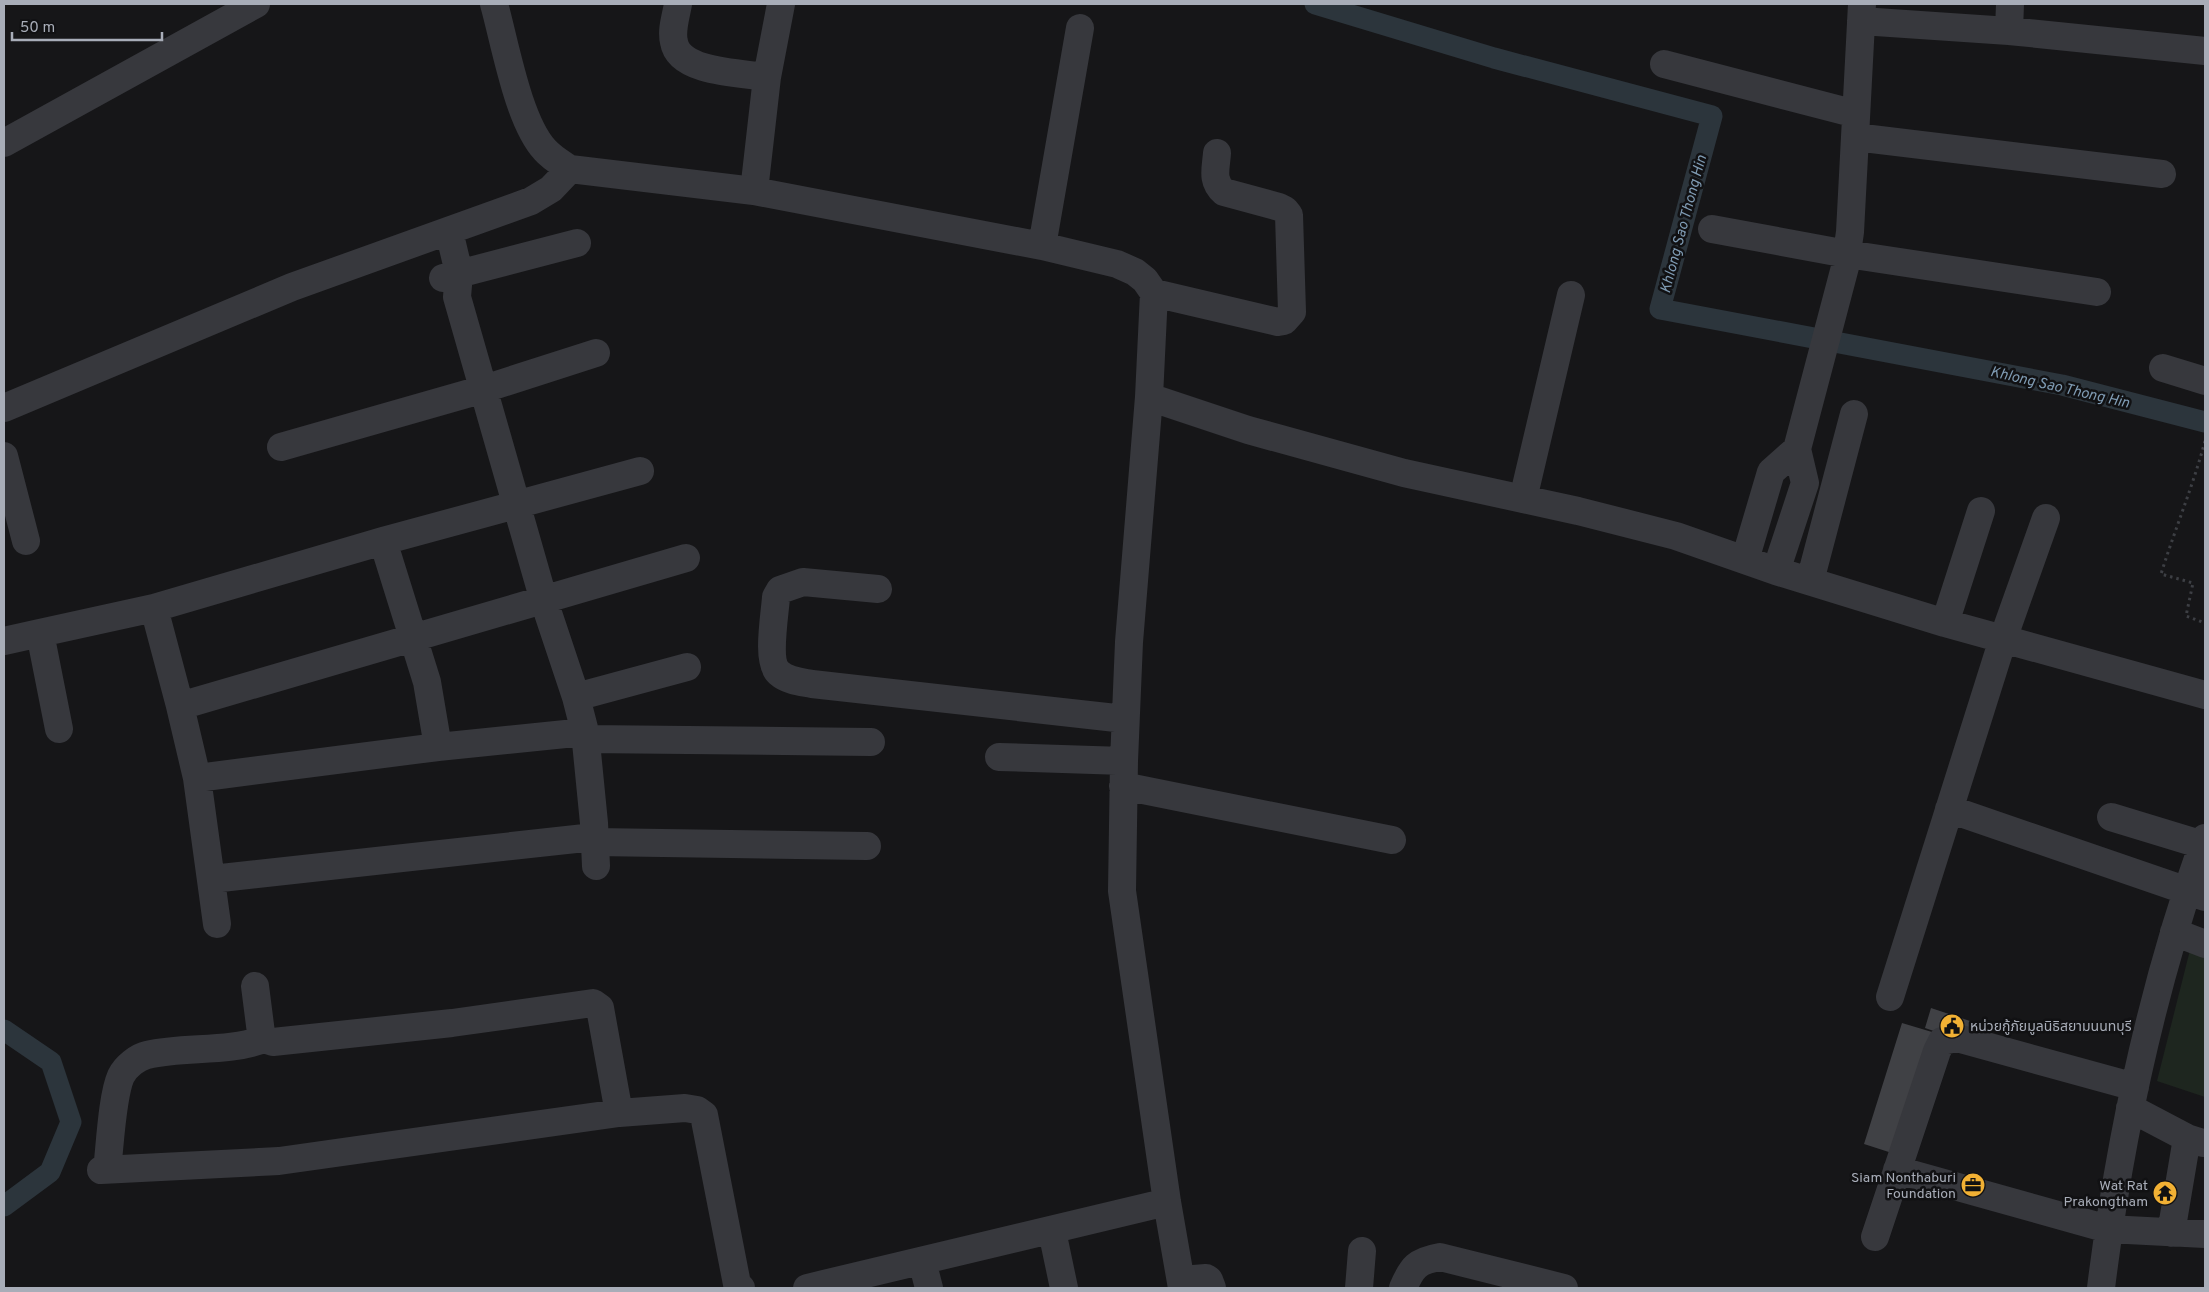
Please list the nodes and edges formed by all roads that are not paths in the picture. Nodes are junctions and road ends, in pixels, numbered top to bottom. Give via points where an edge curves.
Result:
1 (256, 4) edge
2 (494, 4) edge
3 (678, 4) edge
4 (781, 4) edge
5 (2010, 4) edge
6 (1861, 13) edge
7 (1080, 28) dead end
8 (2009, 31) junction
9 (2205, 51) edge
10 (1664, 64) dead end
11 (767, 77) junction
12 (1856, 126) junction
13 (4, 142) edge
14 (1217, 153) dead end
15 (570, 169) junction
16 (2162, 174) dead end
17 (754, 191) junction
18 (1712, 230) dead end
19 (438, 235) junction
20 (577, 243) dead end
21 (1042, 246) junction
22 (1847, 254) junction
23 (453, 283) junction
24 (2097, 292) dead end
25 (1154, 293) junction
26 (1571, 295) dead end
27 (596, 352) dead end
28 (2162, 368) dead end
29 (2205, 381) edge
30 (484, 389) junction
31 (1149, 397) junction
32 (4, 408) edge
33 (1854, 414) dead end
34 (281, 447) dead end
35 (1797, 450) junction
36 (4, 456) edge
37 (640, 471) dead end
38 (1523, 499) junction
39 (517, 504) junction
40 (1981, 511) dead end
41 (2046, 518) dead end
42 (26, 541) dead end
43 (383, 541) junction
44 (686, 558) dead end
45 (1746, 560) junction
46 (1776, 571) junction
47 (1810, 580) junction
48 (878, 590) dead end
49 (544, 601) junction
50 (154, 608) junction
51 (1945, 622) junction
52 (40, 634) junction
53 (414, 639) junction
54 (2002, 639) junction
55 (4, 641) edge
56 (687, 666) dead end
57 (2205, 695) edge
58 (576, 697) junction
59 (180, 706) junction
60 (1125, 720) junction
61 (59, 729) dead end
62 (585, 736) junction
63 (871, 742) dead end
64 (438, 747) junction
65 (999, 756) dead end
66 (1123, 773) junction
67 (197, 778) junction
68 (1949, 810) junction
69 (2111, 817) dead end
70 (1392, 840) dead end
71 (2204, 841) edge
72 (867, 846) dead end
73 (595, 848) junction
74 (212, 879) junction
75 (2196, 894) edge
76 (217, 924) dead end
77 (2174, 932) junction
78 (2205, 944) edge
79 (256, 986) dead end
80 (1890, 997) dead end
81 (264, 1039) junction
82 (2132, 1098) junction
83 (620, 1113) junction
84 (2196, 1141) edge
85 (1897, 1170) junction
86 (1167, 1202) junction
87 (2108, 1229) junction
88 (1052, 1231) junction
89 (2171, 1233) junction
90 (2205, 1234) edge
91 (1875, 1237) dead end
92 (1362, 1251) dead end
93 (922, 1261) junction
94 (1182, 1284) edge
95 (741, 1288) edge
96 (807, 1288) edge
97 (929, 1288) edge
98 (1064, 1288) edge
99 (1212, 1288) edge
100 (1359, 1288) edge
101 (1402, 1288) edge
102 (1564, 1288) edge
103 (2101, 1288) edge

1 - 13 street
2 - 15 street via 524,113 544,149
3 - 11 street via 673,41 676,51 687,61 700,67
4 - 11 street
5 - 8 street
6 - 8 street
6 - 12 street
7 - 21 street
8 - 9 street
10 - 12 street
11 - 17 street
12 - 16 street
12 - 22 street
14 - 25 street via 1217,186 1224,192 1279,207 1289,215 1292,312 1284,321 1278,322
15 - 17 street
15 - 19 street via 551,189 531,201
17 - 21 street
18 - 22 street
19 - 23 street
19 - 32 street via 292,287
20 - 23 street
21 - 25 street via 1117,264 1135,272
22 - 24 street
22 - 35 street
23 - 30 street
25 - 31 street
26 - 38 street
27 - 30 street
28 - 29 street
30 - 34 street
30 - 39 street
31 - 38 street via 1324,452
31 - 60 street
33 - 47 street
35 - 45 street via 1771,472
35 - 46 street via 1805,483
36 - 42 street
37 - 39 street
38 - 45 street via 1676,536
39 - 43 street
39 - 49 street
40 - 51 street
41 - 54 street
43 - 50 street
43 - 53 street
44 - 49 street
45 - 46 street
46 - 47 street
47 - 51 street
48 - 60 street via 803,582 780,590 776,597 772,650 778,672 785,678 812,684
49 - 53 street
49 - 58 street
50 - 52 street
50 - 59 street
51 - 54 street
52 - 55 street
52 - 61 street
53 - 59 street
53 - 64 street via 427,682
54 - 57 street
54 - 68 street
56 - 58 street
58 - 62 street
59 - 67 street
60 - 66 street
62 - 63 street
62 - 64 street
62 - 73 street
64 - 67 street
65 - 66 street
66 - 70 street
66 - 86 street via 1122,891
67 - 74 street
68 - 75 street
68 - 80 street
69 - 71 street
71 - 75 street
72 - 73 street
73 - 74 street
74 - 76 street
75 - 77 street
77 - 78 street
77 - 82 street
79 - 81 street
81 - 83 street via 273,1042 309,1039 593,1003 600,1008
81 - 83 street via 248,1045 146,1055 129,1065 121,1076 104,1170 279,1161
82 - 84 street
82 - 85 street via 1957,1038 1942,1041
82 - 87 street
83 - 95 street via 685,1108 704,1115 737,1284
84 - 89 street
85 - 87 street
85 - 91 street
86 - 88 street
86 - 94 street
87 - 89 street
87 - 103 street
88 - 93 street
88 - 98 street
89 - 90 street
92 - 100 street
93 - 96 street
93 - 97 street
94 - 99 street via 1206,1278
101 - 102 street via 1409,1274 1423,1260 1440,1257

